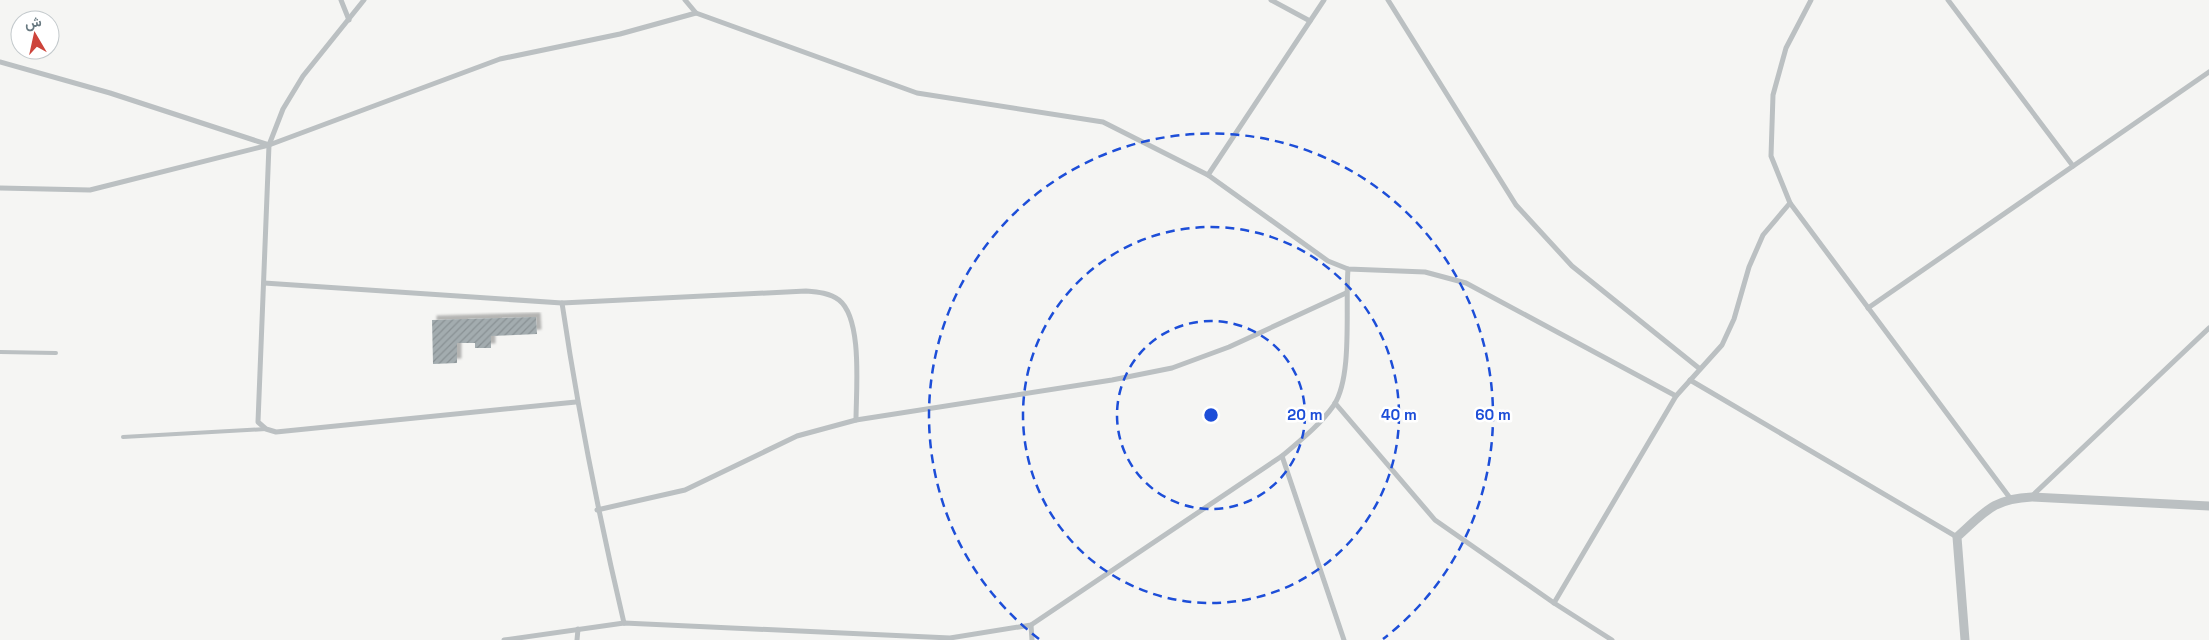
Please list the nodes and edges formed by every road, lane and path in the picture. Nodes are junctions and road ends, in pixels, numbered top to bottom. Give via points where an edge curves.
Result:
1 (341, 0) edge
2 (364, 0) edge
3 (685, 0) edge
4 (1271, 0) edge
5 (1324, 0) edge
6 (1388, 0) edge
7 (1811, 0) edge
8 (1948, 0) edge
9 (696, 13) junction
10 (349, 20) junction
11 (1310, 21) junction
12 (0, 62) edge
13 (2209, 72) edge
14 (269, 145) junction
15 (2072, 166) junction
16 (1208, 175) junction
17 (0, 188) edge
18 (1790, 203) junction
19 (1348, 269) junction
20 (264, 283) junction
21 (1346, 293) junction
22 (562, 303) junction
23 (1868, 308) junction
24 (2209, 328) edge
25 (0, 352) edge
26 (56, 353) dead end
27 (1700, 369) junction
28 (1690, 380) junction
29 (1676, 396) junction
30 (576, 402) junction
31 (1335, 403) junction
32 (856, 420) junction
33 (266, 429) junction
34 (123, 437) dead end
35 (1282, 456) junction
36 (2032, 496) junction
37 (2010, 498) junction
38 (2209, 506) edge
39 (597, 510) junction
40 (1957, 537) junction
41 (1554, 603) junction
42 (624, 623) junction
43 (1031, 624) junction
44 (578, 629) junction
45 (891, 637) edge
46 (504, 640) edge
47 (578, 640) edge
48 (1032, 640) edge
49 (1344, 640) edge
50 (1612, 640) edge
51 (1965, 640) edge

1 - 10 street
2 - 10 street
3 - 9 street
4 - 11 street
5 - 11 street
6 - 27 street via 1516,206 1572,266
7 - 18 street via 1786,48 1773,95 1771,156
8 - 15 street
9 - 14 street via 620,34 500,59
9 - 16 street via 917,93 1102,122
10 - 14 street via 303,76 283,109
11 - 16 street
12 - 14 street via 110,93
13 - 15 street
14 - 17 street via 90,190
14 - 20 street
15 - 23 street
16 - 19 street via 1328,261
18 - 23 street
18 - 27 street via 1763,236 1722,345
19 - 21 street
19 - 29 street via 1425,272 1466,283
20 - 22 street
20 - 33 street via 258,422
21 - 31 street via 1345,370
21 - 32 street via 1230,347 1172,368
22 - 30 street
22 - 32 street via 824,292 839,300 850,313 854,329
23 - 37 street
24 - 36 street
25 - 26 lane
27 - 28 street
28 - 29 street
28 - 40 street
29 - 41 street
30 - 33 street via 276,432
30 - 39 street
31 - 35 street via 1315,428
31 - 41 street via 1435,520
32 - 39 street via 797,436 685,490
33 - 34 lane
35 - 43 street
35 - 49 street
36 - 37 street
36 - 38 street
37 - 40 street via 1994,504
39 - 42 street
40 - 51 street
41 - 50 street
42 - 44 street
42 - 45 street
43 - 45 street via 950,638
43 - 48 street
44 - 46 street
44 - 47 street

